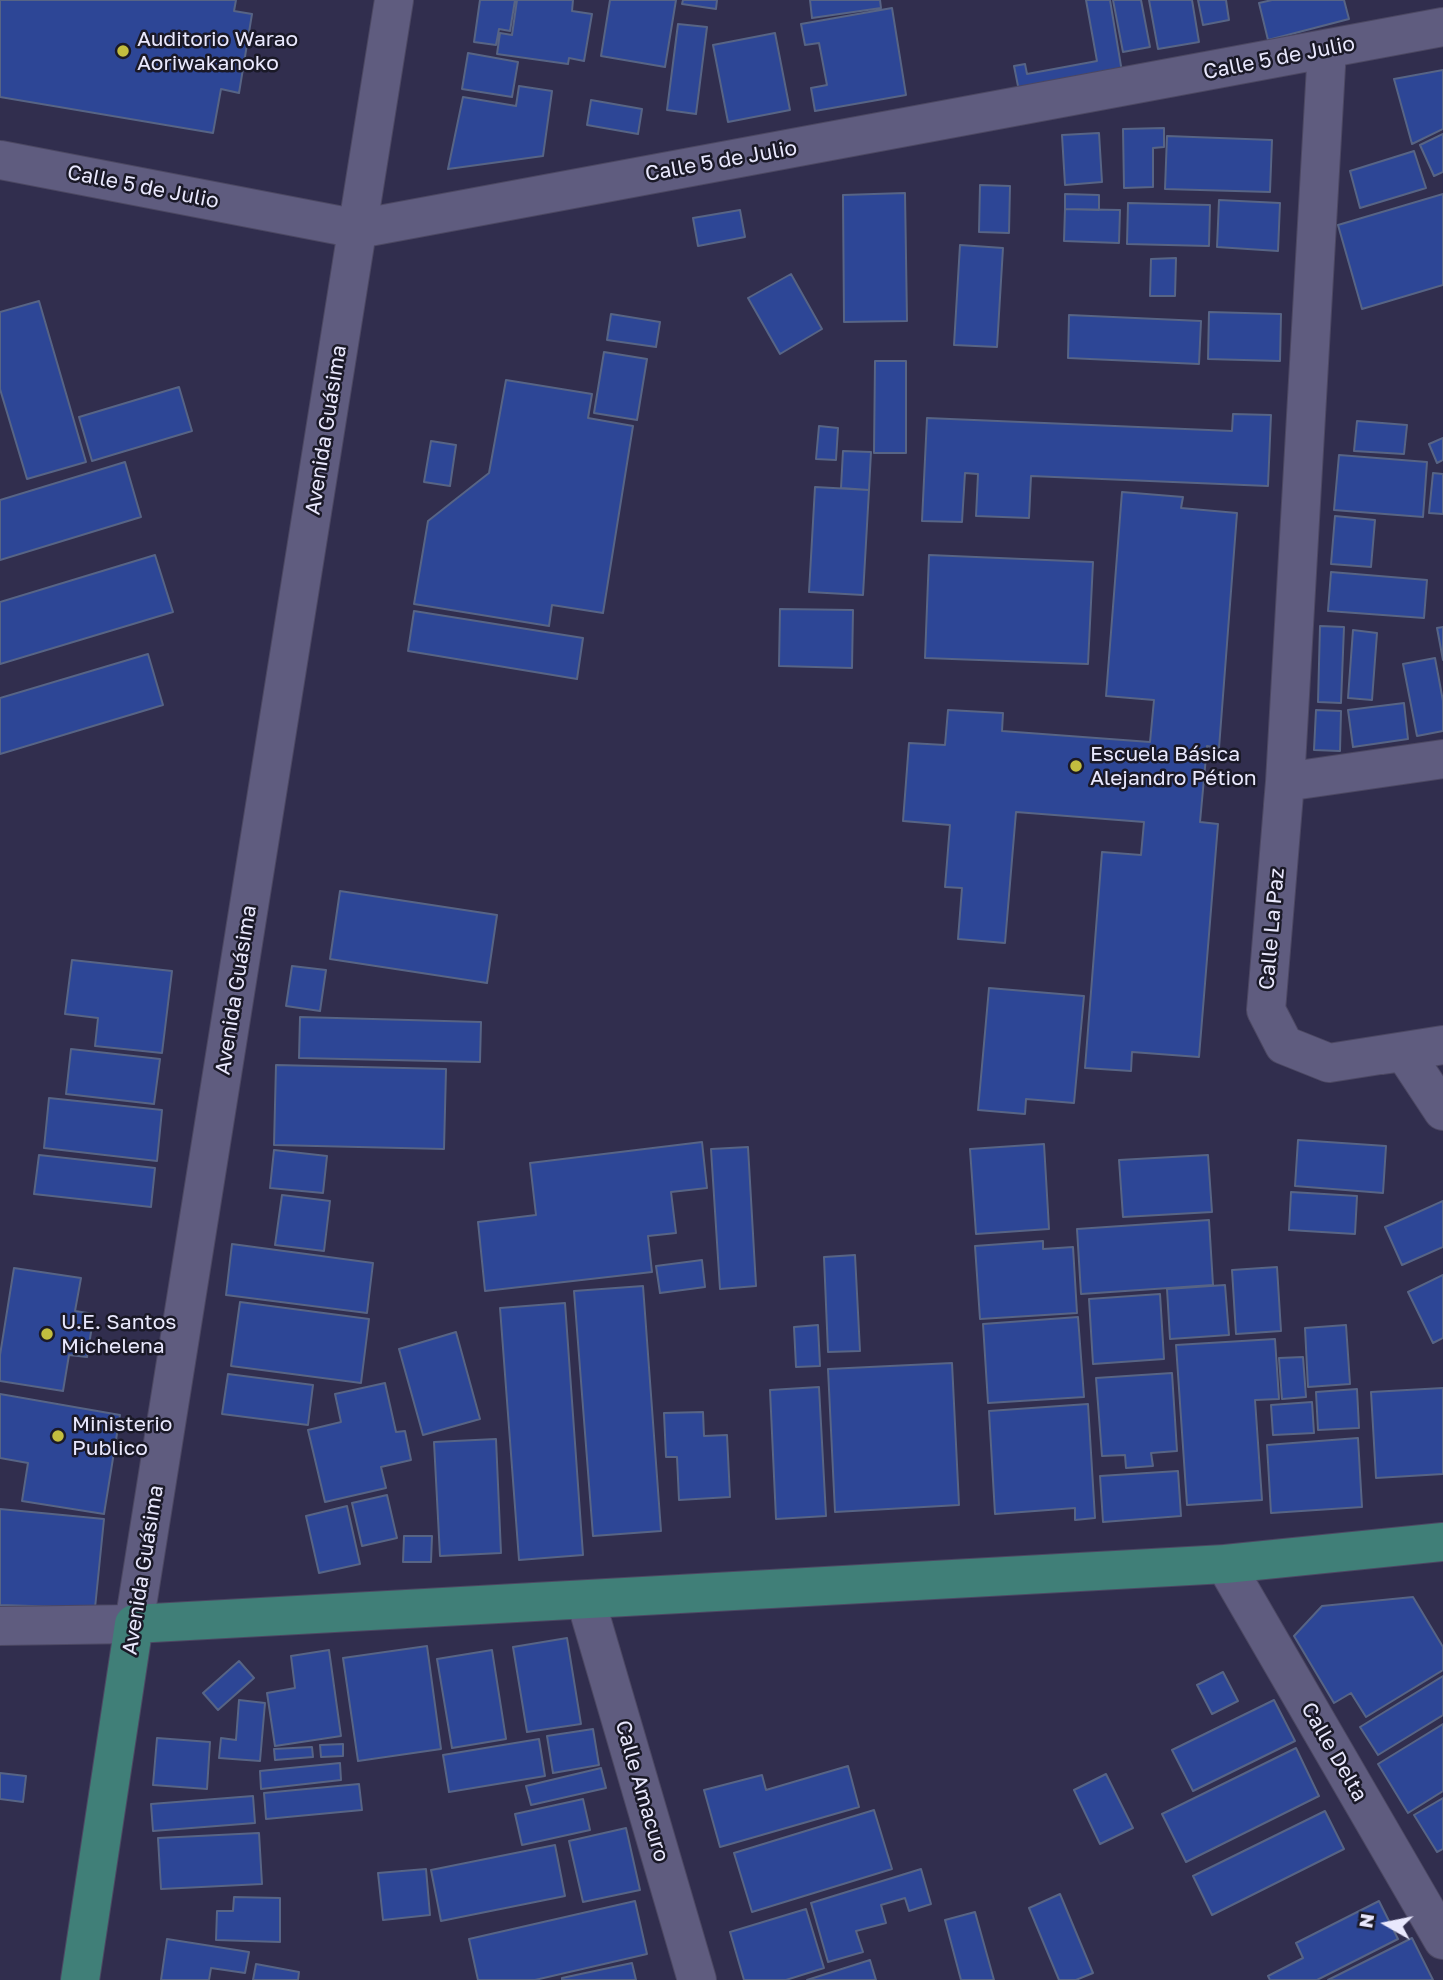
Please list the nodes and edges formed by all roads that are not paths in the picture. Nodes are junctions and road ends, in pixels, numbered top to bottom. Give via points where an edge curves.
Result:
1 (394, 0) edge
2 (1443, 27) edge
3 (1327, 50) junction
4 (0, 160) edge
5 (358, 229) junction
6 (1443, 759) edge
7 (1285, 782) junction
8 (1443, 1045) edge
9 (1404, 1052) junction
10 (1443, 1111) edge
11 (1443, 1542) edge
12 (1225, 1564) junction
13 (586, 1601) junction
14 (134, 1624) junction
15 (0, 1626) edge
16 (1443, 1940) edge
17 (80, 1980) edge
18 (697, 1980) edge

1 - 5 street, Avenida Guásima
2 - 3 street, Calle 5 de Julio
3 - 5 street, Calle 5 de Julio
3 - 7 street, Calle La Paz
4 - 5 street, Calle 5 de Julio
5 - 14 street, Avenida Guásima
6 - 7 street
7 - 9 street, Calle La Paz via 1266,1010 1284,1045 1328,1063
8 - 9 street, Calle La Paz
9 - 10 street
11 - 12 main road
12 - 13 main road
12 - 16 street, Calle Delta
13 - 14 main road
13 - 18 street, Calle Amacuro
14 - 15 street
14 - 17 main road, Avenida Guásima

